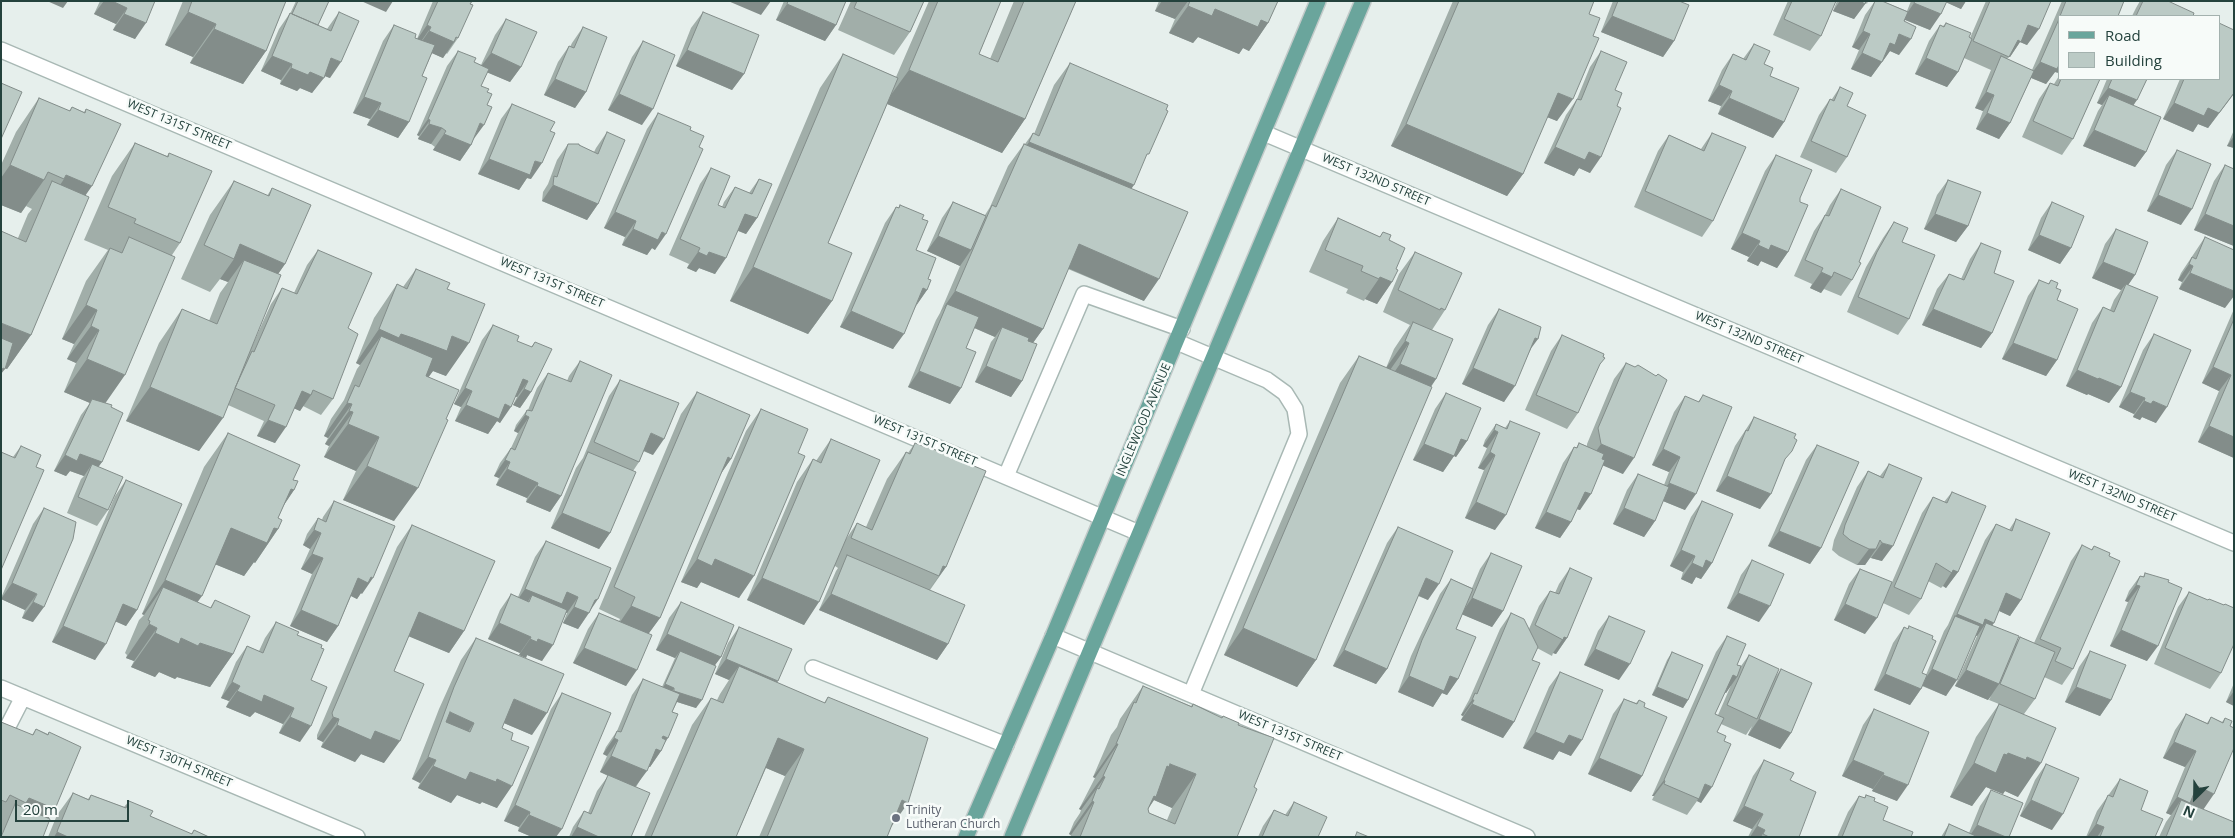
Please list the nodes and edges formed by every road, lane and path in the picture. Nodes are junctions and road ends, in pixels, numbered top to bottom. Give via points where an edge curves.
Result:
1 (1318, 1) edge
2 (1363, 1) edge
3 (1, 50) edge
4 (1264, 133) junction
5 (1302, 149) junction
6 (1179, 336) junction
7 (1214, 358) junction
8 (1006, 476) junction
9 (1103, 517) junction
10 (1139, 532) junction
11 (2234, 544) edge
12 (1053, 636) junction
13 (1091, 652) junction
14 (813, 668) dead end
15 (1, 688) edge
16 (1192, 694) junction
17 (23, 697) junction
18 (1, 734) edge
19 (1006, 745) junction
20 (357, 837) edge
21 (966, 837) edge
22 (1012, 837) edge
23 (1527, 837) edge

1 - 4 main road, INGLEWOOD AVENUE
2 - 5 main road
3 - 8 street, WEST 131ST STREET
4 - 5 street, WEST 132ND STREET
4 - 6 main road, INGLEWOOD AVENUE
5 - 7 main road
5 - 11 street, WEST 132ND STREET
6 - 7 street
6 - 8 street via 1084,294
6 - 9 main road, INGLEWOOD AVENUE
7 - 10 main road
7 - 16 street via 1267,380 1285,393 1295,409 1299,434
8 - 9 street, WEST 131ST STREET
9 - 10 street, WEST 131ST STREET
9 - 12 main road, INGLEWOOD AVENUE
10 - 13 main road
12 - 13 street, WEST 131ST STREET
12 - 19 main road, INGLEWOOD AVENUE
13 - 16 street, WEST 131ST STREET
13 - 22 main road
14 - 19 street
15 - 17 street, WEST 130TH STREET
16 - 23 street, WEST 131ST STREET
17 - 18 street
17 - 20 street, WEST 130TH STREET
19 - 21 main road, INGLEWOOD AVENUE

